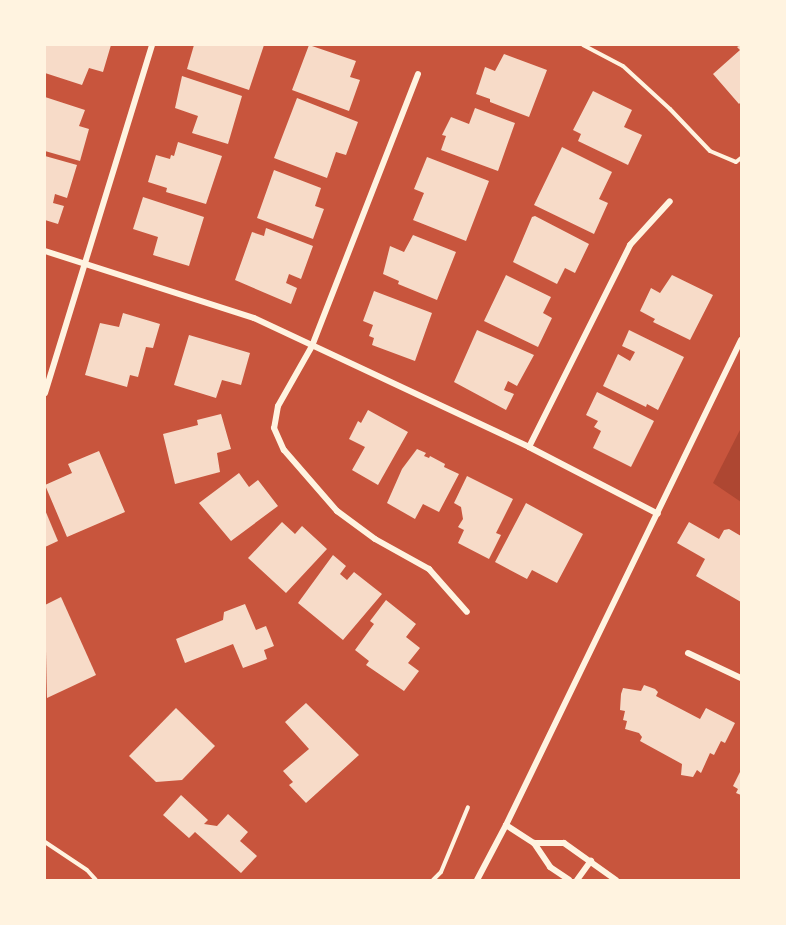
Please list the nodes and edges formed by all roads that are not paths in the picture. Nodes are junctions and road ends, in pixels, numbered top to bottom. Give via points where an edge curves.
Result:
1 (152, 45) edge
2 (418, 74) dead end
3 (670, 201) dead end
4 (45, 251) edge
5 (84, 264) junction
6 (741, 340) edge
7 (312, 346) junction
8 (45, 393) edge
9 (529, 447) junction
10 (658, 514) junction
11 (467, 612) dead end
12 (688, 653) dead end
13 (741, 678) edge
14 (506, 825) junction
15 (534, 843) junction
16 (591, 861) junction
17 (477, 880) edge
18 (568, 880) edge
19 (578, 880) edge
20 (616, 880) edge

1 - 5 street
2 - 7 street
3 - 9 street via 630,245
4 - 5 street
5 - 7 street via 254,318
5 - 8 street
6 - 10 street
7 - 9 street
7 - 11 street via 278,406 274,428 284,450 337,511 375,539 429,569
9 - 10 street
10 - 14 street
12 - 13 street
14 - 15 street
14 - 17 street
15 - 16 street via 564,843
15 - 18 street via 550,867
16 - 19 street
16 - 20 street

